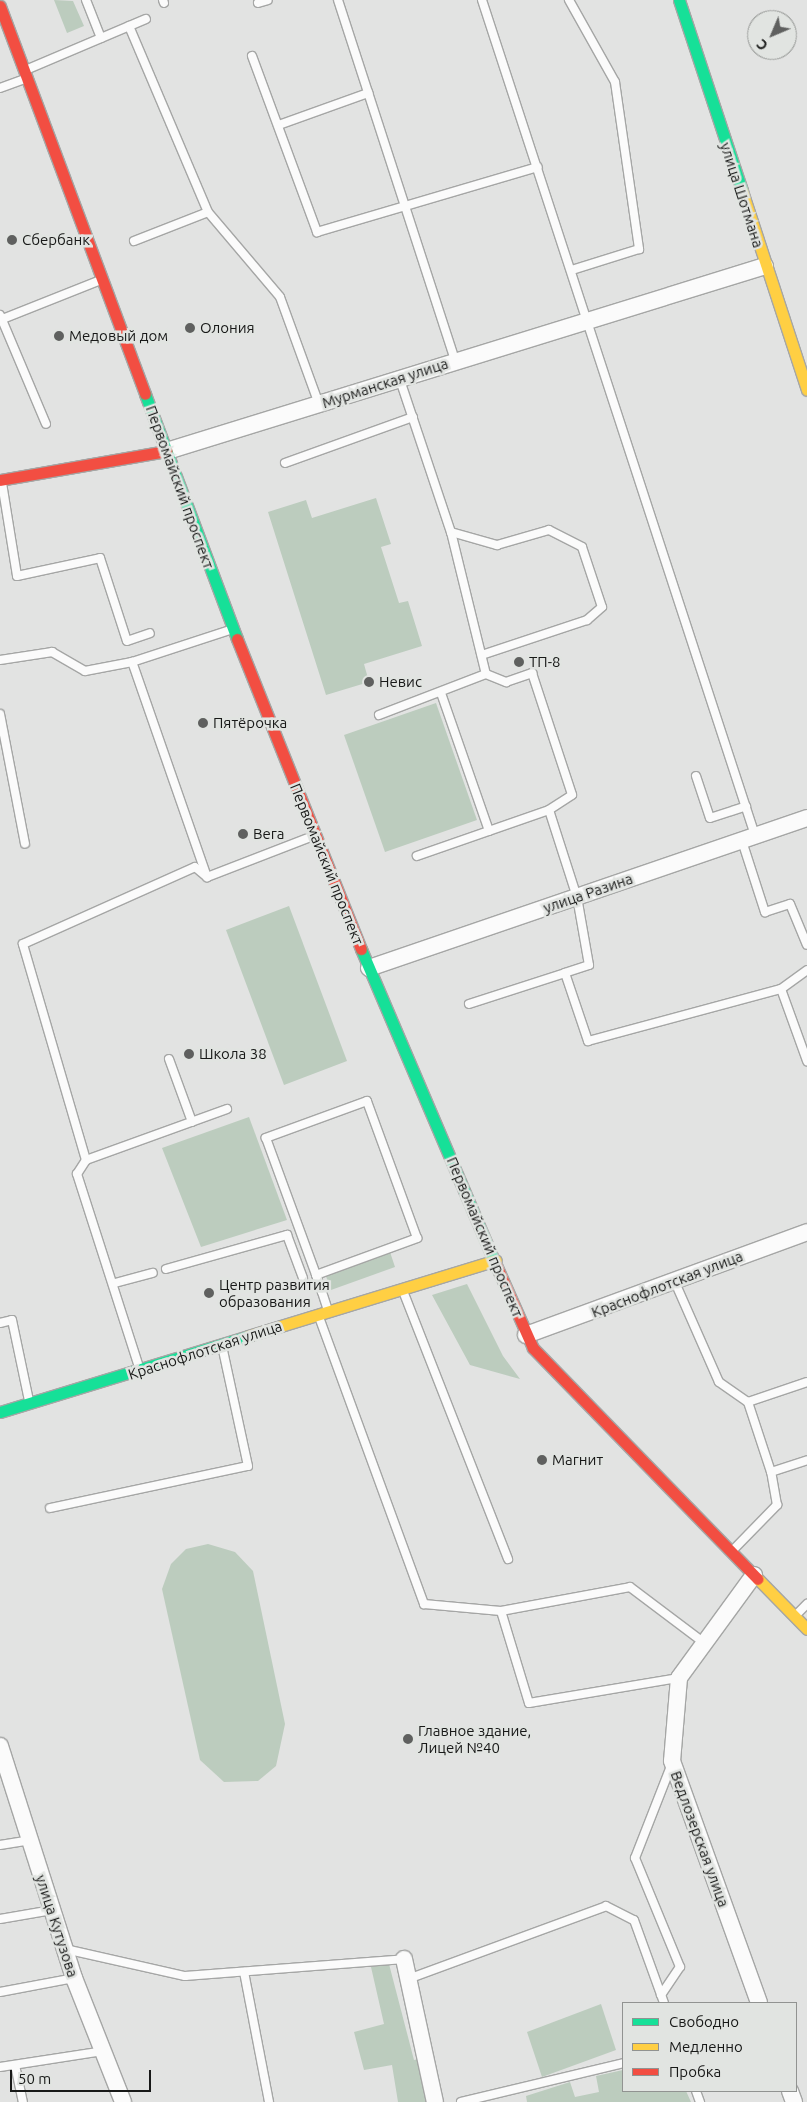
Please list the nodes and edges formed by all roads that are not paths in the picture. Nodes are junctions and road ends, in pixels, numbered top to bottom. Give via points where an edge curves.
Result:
1 (86, 0) edge
2 (268, 0) edge
3 (338, 0) edge
4 (482, 0) edge
5 (569, 0) edge
6 (679, 0) edge
7 (258, 3) dead end
8 (0, 6) edge
9 (146, 19) dead end
10 (129, 26) junction
11 (101, 38) junction
12 (252, 56) dead end
13 (26, 74) junction
14 (0, 88) edge
15 (368, 93) junction
16 (279, 125) junction
17 (538, 167) junction
18 (404, 204) junction
19 (208, 212) junction
20 (134, 241) dead end
21 (765, 266) junction
22 (572, 270) junction
23 (102, 280) junction
24 (1, 318) edge
25 (587, 318) junction
26 (455, 361) junction
27 (399, 377) junction
28 (807, 390) edge
29 (319, 404) junction
30 (412, 417) junction
31 (46, 424) dead end
32 (167, 451) junction
33 (285, 463) dead end
34 (1, 480) edge
35 (451, 532) junction
36 (233, 629) junction
37 (150, 634) dead end
38 (482, 655) junction
39 (0, 660) edge
40 (132, 662) junction
41 (486, 674) junction
42 (441, 694) junction
43 (0, 714) edge
44 (379, 715) dead end
45 (696, 776) dead end
46 (746, 806) junction
47 (549, 810) junction
48 (807, 818) edge
49 (489, 831) junction
50 (315, 836) junction
51 (748, 838) junction
52 (24, 844) dead end
53 (417, 856) dead end
54 (206, 877) junction
55 (577, 896) junction
56 (807, 945) edge
57 (369, 968) junction
58 (807, 970) edge
59 (564, 974) junction
60 (781, 989) junction
61 (469, 1004) dead end
62 (169, 1059) dead end
63 (807, 1061) edge
64 (227, 1109) dead end
65 (192, 1122) junction
66 (86, 1160) junction
67 (807, 1232) edge
68 (496, 1260) junction
69 (166, 1269) dead end
70 (153, 1273) dead end
71 (316, 1275) junction
72 (302, 1278) dead end
73 (674, 1280) junction
74 (115, 1283) junction
75 (402, 1289) junction
76 (323, 1313) junction
77 (0, 1323) edge
78 (526, 1335) junction
79 (222, 1344) junction
80 (141, 1371) junction
81 (807, 1382) edge
82 (748, 1402) junction
83 (29, 1403) junction
84 (0, 1412) edge
85 (807, 1460) edge
86 (771, 1472) junction
87 (50, 1508) dead end
88 (731, 1552) junction
89 (508, 1559) dead end
90 (754, 1575) junction
91 (807, 1604) edge
92 (501, 1612) junction
93 (795, 1616) junction
94 (807, 1629) edge
95 (703, 1642) junction
96 (679, 1678) junction
97 (0, 1746) edge
98 (672, 1762) junction
99 (5, 1777) edge
100 (30, 1840) junction
101 (0, 1845) edge
102 (52, 1910) junction
103 (0, 1919) edge
104 (65, 1949) junction
105 (404, 1959) joint
106 (244, 1972) junction
107 (74, 1978) junction
108 (408, 1979) junction
109 (0, 1992) edge
110 (662, 1999) edge
111 (759, 2002) edge
112 (103, 2050) junction
113 (622, 2063) edge
114 (15, 2065) junction
115 (0, 2067) edge
116 (23, 2102) edge
117 (123, 2102) edge
118 (269, 2102) edge
119 (435, 2102) edge
120 (461, 2102) edge

1 - 11 lane
2 - 7 lane
3 - 15 lane
4 - 17 lane
5 - 22 lane via 615,82 639,249
6 - 21 main road, улица Шотмана
8 - 13 main road, Первомайский проспект
9 - 10 lane
10 - 11 lane
10 - 19 lane
11 - 13 lane
12 - 16 lane
13 - 14 lane
13 - 23 main road, Первомайский проспект
15 - 16 lane
15 - 18 lane
16 - 18 lane via 317,232
17 - 18 lane
17 - 22 lane
18 - 26 lane
19 - 20 lane
19 - 29 lane via 280,297
21 - 25 street, Мурманская улица
21 - 28 main road, улица Шотмана
22 - 25 lane
23 - 24 lane
23 - 32 main road, Первомайский проспект
24 - 31 lane
25 - 26 street, Мурманская улица
25 - 46 lane
26 - 27 street, Мурманская улица
27 - 29 street, Мурманская улица
27 - 30 lane
29 - 32 street, Мурманская улица
30 - 33 lane
30 - 35 lane
32 - 34 main road, Мурманская улица
32 - 36 main road, Первомайский проспект
34 - 37 lane via 17,576 100,558 127,641
35 - 38 lane
35 - 38 lane via 497,545 548,530 582,547 602,607 587,620
36 - 40 lane
36 - 50 main road, Первомайский проспект
38 - 41 lane
39 - 40 lane via 52,652 85,671
40 - 54 lane
41 - 42 lane
41 - 47 lane via 506,682 532,674 572,795
42 - 44 lane
42 - 49 lane
43 - 52 lane
45 - 46 lane via 710,818
46 - 51 lane
47 - 49 lane
47 - 55 lane
48 - 51 street, улица Разина
49 - 53 lane
50 - 54 lane
50 - 57 main road, Первомайский проспект
51 - 55 street, улица Разина
51 - 56 lane via 765,912 790,904
54 - 66 lane via 195,867 23,944
55 - 57 street, улица Разина
55 - 59 lane via 589,965
57 - 68 main road, Первомайский проспект
58 - 60 lane
59 - 60 lane via 588,1041
59 - 61 lane
60 - 63 lane
62 - 65 lane
64 - 65 lane
65 - 66 lane
66 - 74 lane via 78,1174
67 - 73 street, Краснофлотская улица
68 - 75 main road, Краснофлотская улица
68 - 78 main road, Первомайский проспект
69 - 72 lane via 287,1235
70 - 74 lane
71 - 71 lane via 417,1238 367,1101 266,1138
71 - 76 lane
73 - 78 street, Краснофлотская улица
73 - 82 lane via 719,1382
74 - 80 lane
75 - 76 main road, Краснофлотская улица
75 - 89 lane
76 - 79 main road, Краснофлотская улица
76 - 92 lane via 424,1604
77 - 83 lane via 12,1320
78 - 88 main road, Первомайский проспект via 533,1348
79 - 80 main road, Краснофлотская улица
79 - 87 lane via 248,1466
80 - 83 main road, Краснофлотская улица
81 - 82 lane
82 - 86 lane
83 - 84 main road, Краснофлотская улица
85 - 86 lane
86 - 88 lane via 777,1505
88 - 90 main road, Первомайский проспект
90 - 93 main road, Первомайский проспект
90 - 95 street, Ведлозерская улица
91 - 93 lane
92 - 95 lane via 630,1587
92 - 96 lane via 529,1703
93 - 94 main road, Первомайский проспект
95 - 96 street, Ведлозерская улица
96 - 98 street, Ведлозерская улица
97 - 99 street, улица Кутузова
98 - 110 lane via 635,1858 680,1967
98 - 111 street, Ведлозерская улица
99 - 100 street, улица Кутузова
100 - 101 lane
100 - 102 street, улица Кутузова
102 - 103 lane
102 - 104 street, улица Кутузова
104 - 106 lane via 185,1976
104 - 107 street, улица Кутузова
105 - 106 lane
105 - 108 street
106 - 118 lane
107 - 109 lane
107 - 112 street, улица Кутузова
108 - 110 lane via 606,1906 634,1920
108 - 119 street
112 - 114 lane
112 - 117 street, улица Кутузова
113 - 120 lane
114 - 115 lane
114 - 116 lane

